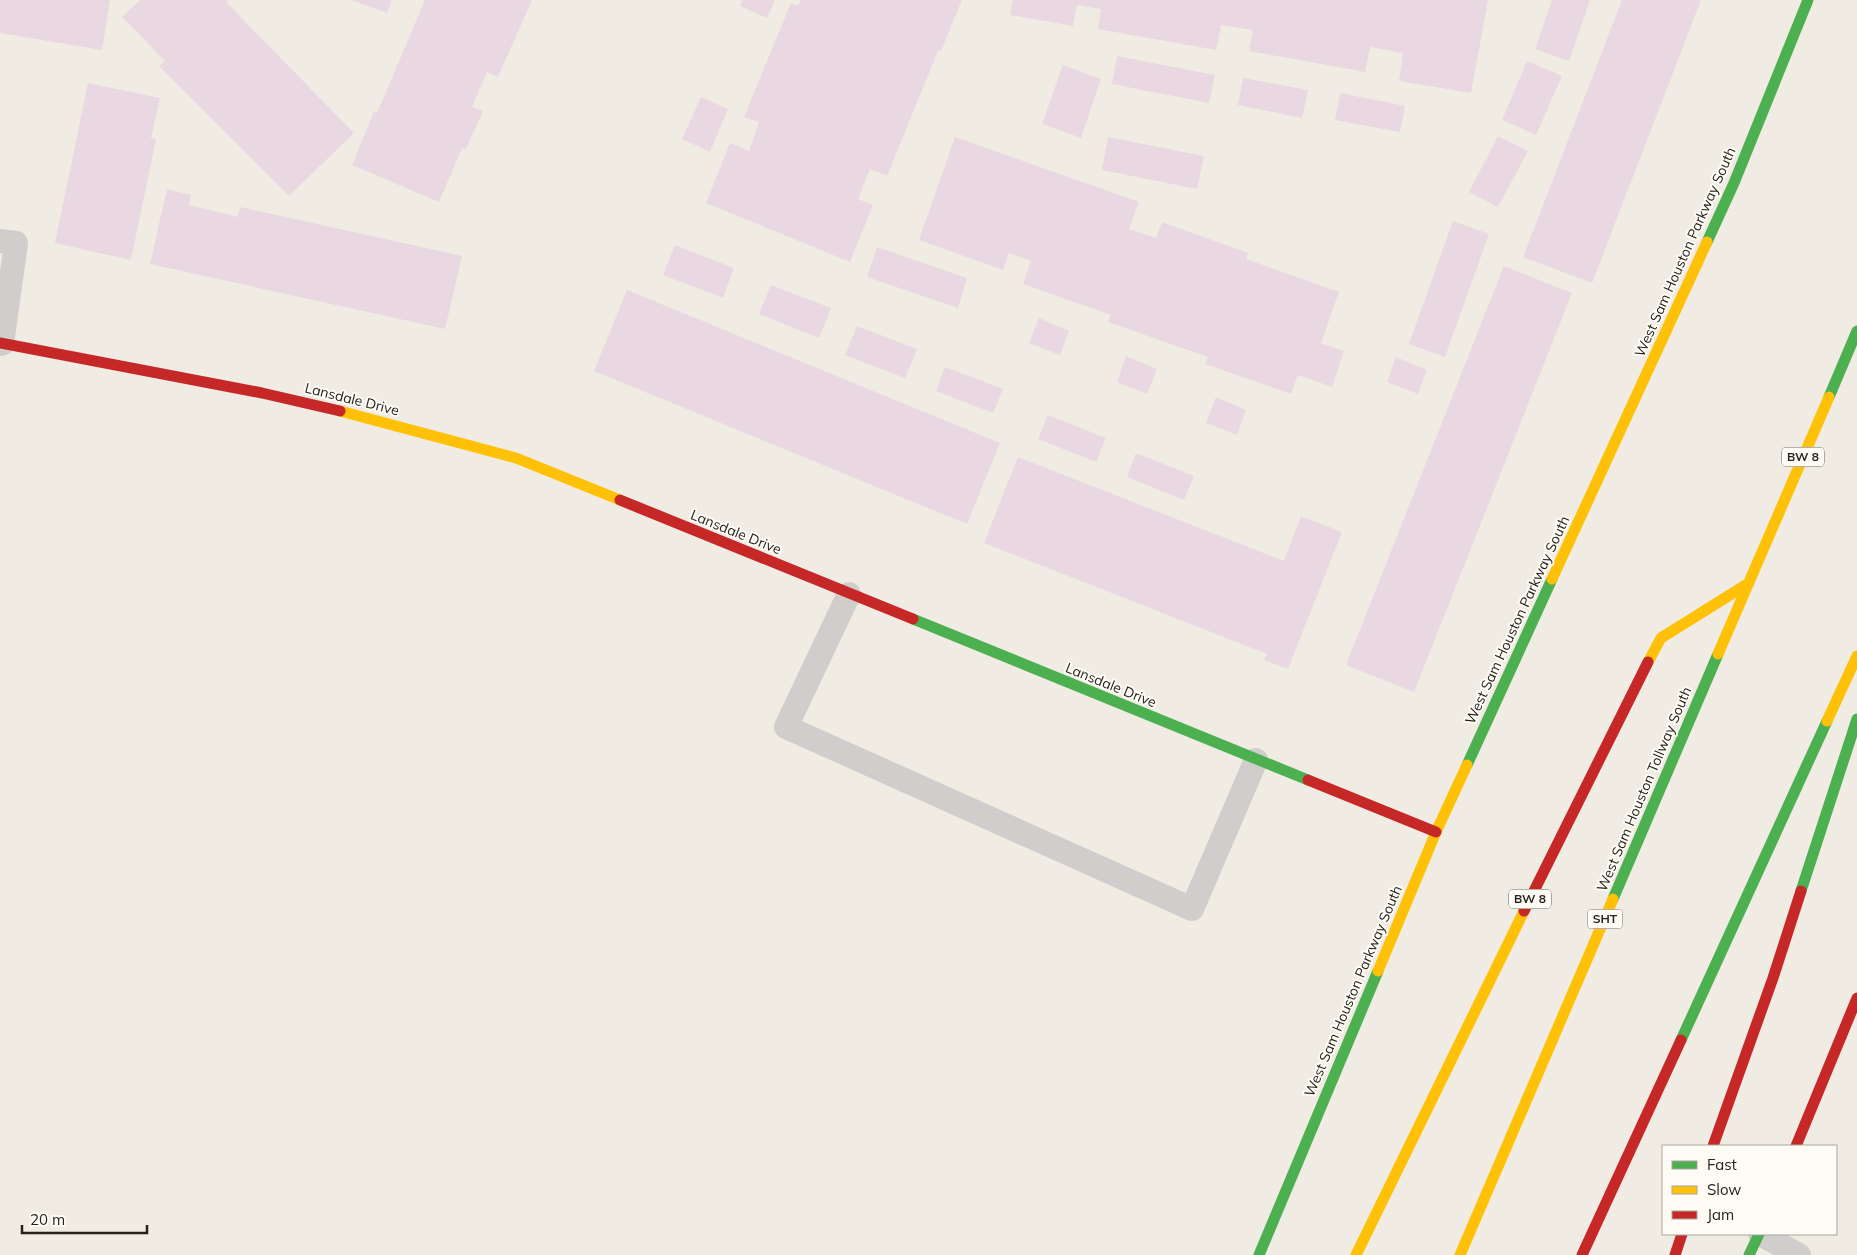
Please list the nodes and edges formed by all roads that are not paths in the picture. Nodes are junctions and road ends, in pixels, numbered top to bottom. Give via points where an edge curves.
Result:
1 (1808, 0) edge
2 (0, 241) edge
3 (1857, 331) edge
4 (1, 344) edge
5 (1749, 583) junction
6 (849, 594) junction
7 (1857, 656) edge
8 (1857, 719) edge
9 (1256, 760) junction
10 (1436, 832) junction
11 (1857, 998) edge
12 (1714, 1145) edge
13 (1796, 1145) edge
14 (1682, 1235) edge
15 (1759, 1235) edge
16 (1762, 1235) edge
17 (1259, 1255) edge
18 (1356, 1255) edge
19 (1460, 1255) edge
20 (1582, 1255) edge
21 (1675, 1255) edge
22 (1749, 1255) edge
23 (1800, 1255) edge

1 - 10 main road, West Sam Houston Parkway South via 1734,183
2 - 4 lane via 16,243
3 - 5 main road, BW 8
4 - 6 main road, Lansdale Drive via 262,393 351,413 516,458
5 - 18 main road, BW 8 via 1661,638
5 - 19 main road, West Sam Houston Tollway South / SHT
6 - 9 main road, Lansdale Drive
6 - 9 lane via 786,727 1192,909
7 - 20 main road
8 - 12 main road via 1773,978
9 - 10 main road, Lansdale Drive
10 - 17 main road, West Sam Houston Parkway South
11 - 13 main road
14 - 21 main road
15 - 22 main road
16 - 23 lane

